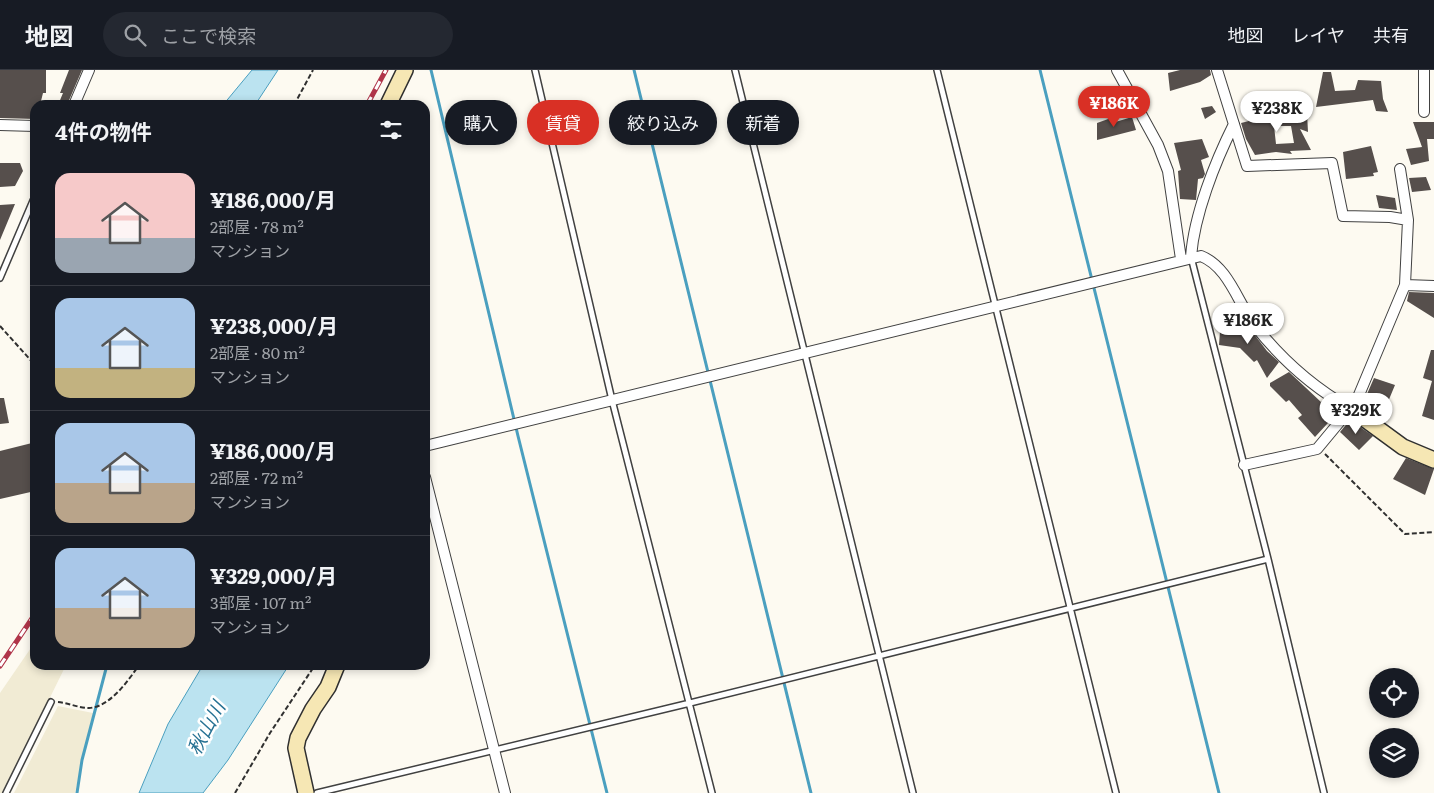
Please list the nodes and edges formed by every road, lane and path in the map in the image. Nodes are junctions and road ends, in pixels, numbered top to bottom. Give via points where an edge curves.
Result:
1 (89, 70) edge
2 (313, 70) edge
3 (405, 70) edge
4 (535, 70) edge
5 (735, 70) edge
6 (937, 70) edge
7 (1117, 70) edge
8 (1217, 70) edge
9 (1424, 70) edge
10 (76, 100) edge
11 (297, 100) edge
12 (390, 100) edge
13 (1424, 112) dead end
14 (1234, 124) junction
15 (0, 125) edge
16 (30, 126) edge
17 (1400, 168) dead end
18 (30, 208) edge
19 (1408, 220) junction
20 (1186, 258) junction
21 (0, 278) edge
22 (1405, 285) junction
23 (1434, 286) edge
24 (995, 306) junction
25 (0, 326) edge
26 (804, 354) junction
27 (30, 359) edge
28 (612, 400) junction
29 (1351, 409) junction
30 (430, 445) edge
31 (1318, 449) junction
32 (1434, 460) edge
33 (1244, 465) junction
34 (430, 497) edge
35 (1434, 532) edge
36 (1268, 559) junction
37 (1070, 608) junction
38 (879, 656) junction
39 (135, 670) edge
40 (312, 670) edge
41 (334, 670) edge
42 (51, 702) joint
43 (690, 703) junction
44 (494, 750) junction
45 (6, 793) edge
46 (235, 793) edge
47 (306, 793) edge
48 (317, 793) edge
49 (505, 793) edge
50 (712, 793) edge
51 (913, 793) edge
52 (1116, 793) edge
53 (1324, 793) edge

1 - 10 street
2 - 11 path
3 - 12 street
4 - 28 lane
5 - 26 lane
6 - 24 lane
7 - 20 street via 1158,145 1168,171
8 - 14 street
9 - 13 street
14 - 19 street via 1247,166 1332,162 1342,216
14 - 20 street via 1206,193
15 - 16 street
17 - 19 street
18 - 21 lane
19 - 22 street
20 - 24 street
20 - 29 street via 1201,256 1210,259 1275,349 1322,392
20 - 33 lane
22 - 23 street
22 - 29 street
24 - 26 street
24 - 37 lane
25 - 27 path
26 - 28 street
26 - 38 lane
28 - 30 street
28 - 43 lane
29 - 31 street
29 - 32 street via 1403,447
31 - 33 street
31 - 35 path via 1405,534
33 - 36 lane
34 - 44 street
36 - 37 lane
36 - 53 lane
37 - 38 lane
37 - 52 lane
38 - 43 lane
38 - 51 lane
39 - 42 path via 122,688 100,705 89,708
40 - 46 path
41 - 47 street via 296,748
42 - 45 lane
43 - 44 lane
43 - 50 lane
44 - 48 lane
44 - 49 street

